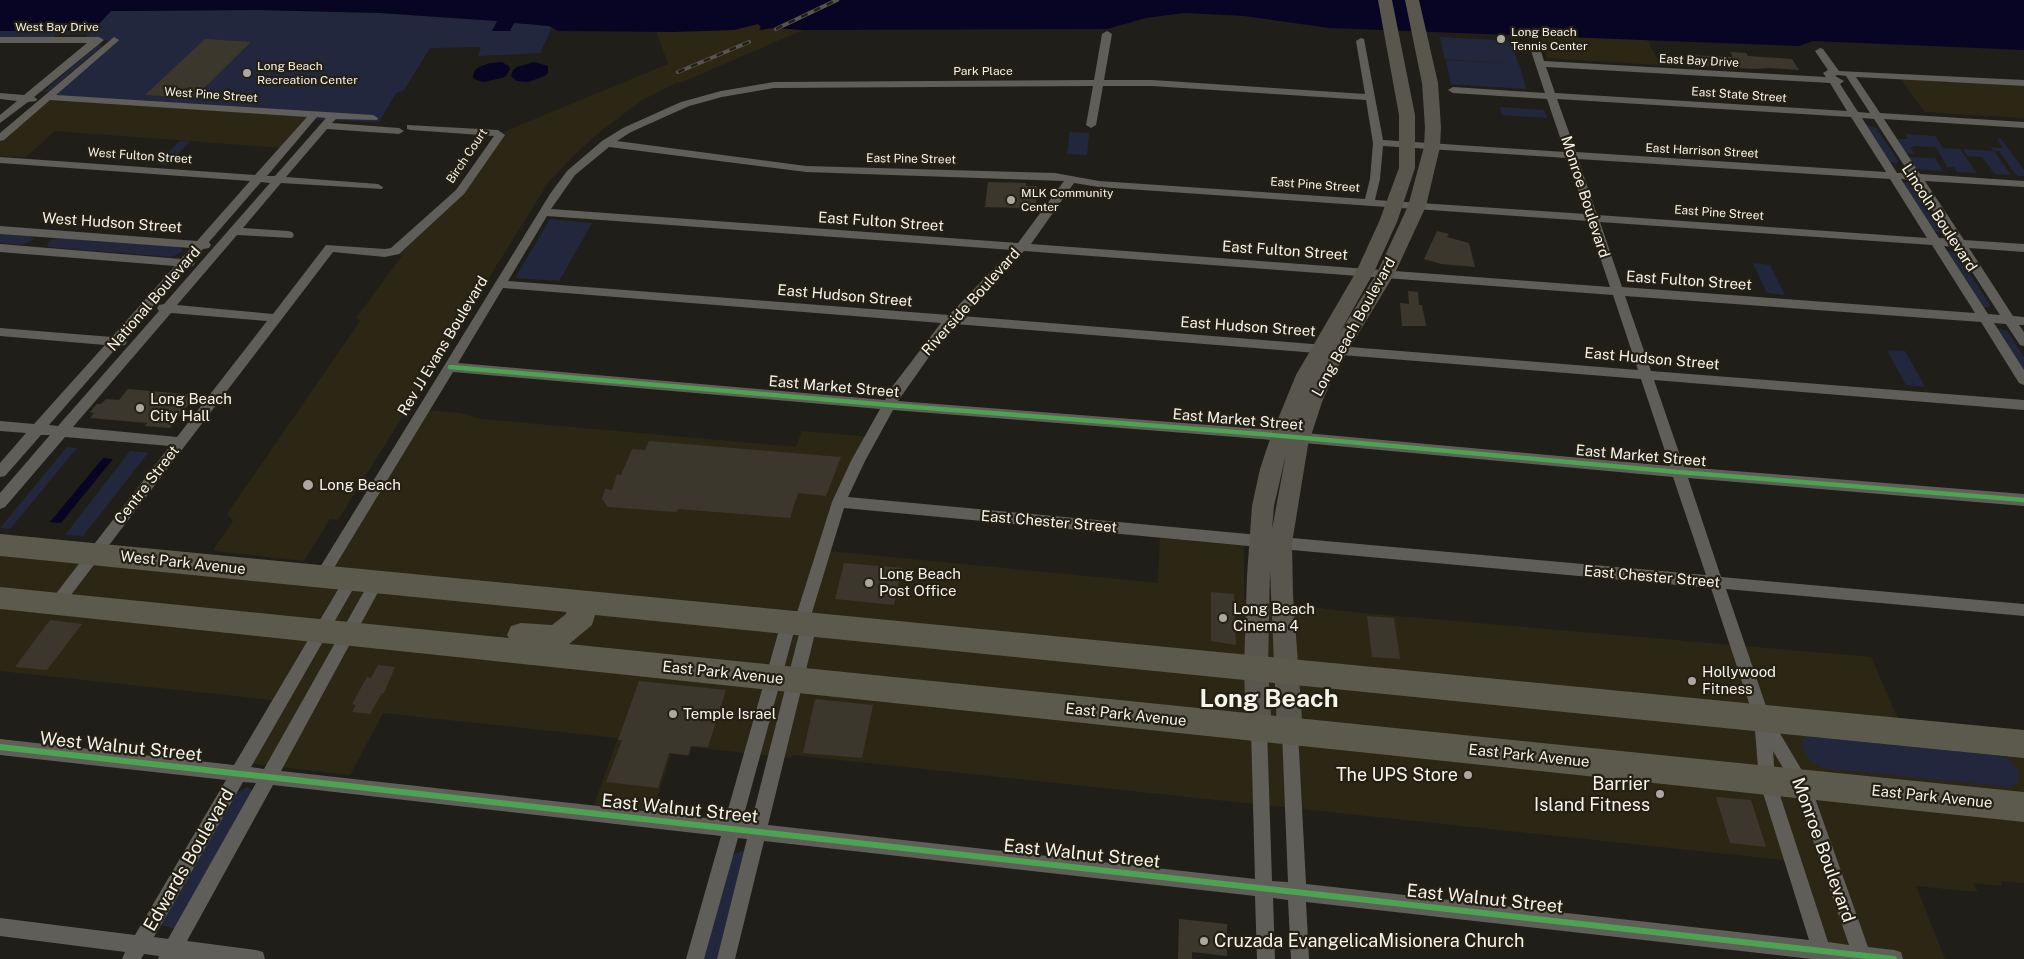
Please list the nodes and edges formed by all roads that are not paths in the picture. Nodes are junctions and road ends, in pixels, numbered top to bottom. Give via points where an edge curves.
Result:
1 (1385, 0) edge
2 (1412, 0) edge
3 (1107, 34) dead end
4 (0, 40) edge
5 (96, 40) junction
6 (1361, 41) dead end
7 (1534, 45) dead end
8 (1820, 51) dead end
9 (1541, 64) junction
10 (1832, 75) junction
11 (1852, 78) junction
12 (2024, 83) edge
13 (1099, 84) junction
14 (1453, 90) dead end
15 (0, 96) edge
16 (1551, 96) junction
17 (1372, 97) junction
18 (26, 98) junction
19 (46, 98) junction
20 (315, 114) junction
21 (1856, 114) junction
22 (333, 116) junction
23 (1876, 116) junction
24 (372, 118) dead end
25 (0, 120) edge
26 (2024, 124) edge
27 (1091, 125) dead end
28 (324, 126) junction
29 (411, 127) dead end
30 (398, 131) dead end
31 (0, 138) edge
32 (1378, 142) junction
33 (606, 143) junction
34 (1408, 145) junction
35 (1432, 147) junction
36 (1572, 156) junction
37 (0, 160) edge
38 (1894, 175) junction
39 (1916, 176) junction
40 (258, 178) junction
41 (1072, 178) junction
42 (279, 180) junction
43 (2024, 184) edge
44 (378, 186) dead end
45 (1369, 204) junction
46 (1394, 205) junction
47 (1416, 206) junction
48 (544, 212) junction
49 (1591, 218) junction
50 (0, 230) edge
51 (235, 231) junction
52 (288, 235) dead end
53 (1937, 243) junction
54 (1960, 244) junction
55 (200, 245) junction
56 (221, 247) junction
57 (0, 248) edge
58 (330, 248) joint
59 (1020, 248) junction
60 (2024, 248) edge
61 (184, 263) junction
62 (206, 265) junction
63 (1365, 272) junction
64 (1386, 273) junction
65 (500, 284) junction
66 (1616, 290) junction
67 (145, 307) junction
68 (168, 309) junction
69 (276, 318) junction
70 (1986, 319) junction
71 (2010, 320) junction
72 (951, 321) junction
73 (2024, 321) edge
74 (0, 332) edge
75 (115, 342) junction
76 (2024, 342) edge
77 (138, 343) junction
78 (1329, 350) junction
79 (450, 367) junction
80 (1644, 375) junction
81 (2024, 380) edge
82 (889, 405) junction
83 (2024, 405) edge
84 (0, 426) edge
85 (38, 429) junction
86 (62, 431) junction
87 (1291, 437) junction
88 (181, 442) junction
89 (0, 472) edge
90 (1678, 472) junction
91 (2024, 500) edge
92 (839, 502) junction
93 (0, 504) edge
94 (1270, 542) junction
95 (0, 546) edge
96 (94, 555) junction
97 (321, 577) junction
98 (364, 581) junction
99 (1716, 582) junction
100 (0, 598) edge
101 (586, 603) junction
102 (56, 604) junction
103 (2024, 610) edge
104 (800, 624) junction
105 (334, 633) junction
106 (452, 645) junction
107 (1256, 669) junction
108 (1286, 672) junction
109 (784, 679) junction
110 (1762, 718) junction
111 (1259, 729) junction
112 (1290, 732) junction
113 (2023, 745) edge
114 (0, 747) edge
115 (239, 773) junction
116 (268, 776) junction
117 (1767, 780) junction
118 (1802, 784) junction
119 (2024, 807) edge
120 (731, 828) junction
121 (758, 831) junction
122 (1264, 888) junction
123 (1297, 892) junction
124 (0, 927) edge
125 (136, 952) edge
126 (170, 954) edge
127 (1823, 955) edge
128 (1862, 957) edge
129 (256, 959) edge
130 (695, 959) edge
131 (726, 959) edge
132 (1266, 959) edge
133 (1300, 959) edge
134 (1894, 959) edge

1 - 34 main road, Long Beach Boulevard via 1407,115
2 - 35 main road, Long Beach Boulevard via 1431,97
3 - 13 street
4 - 5 street, West Bay Drive
5 - 18 street
5 - 19 street, West Bay Drive via 114,40
6 - 17 street
7 - 9 street, Monroe Boulevard
8 - 10 street
9 - 10 street, East Bay Drive
9 - 16 street, Monroe Boulevard
10 - 11 street, East Bay Drive
10 - 21 street, Lincoln Boulevard
11 - 12 street, East Bay Drive
11 - 23 street, Lincoln Boulevard
13 - 17 street, Park Place via 1152,83
13 - 27 street
13 - 33 street, Park Place via 767,86 685,104
14 - 16 street, East State Street
15 - 18 street, West Pine Street
16 - 21 street, East State Street
16 - 36 street, Monroe Boulevard
17 - 32 street
18 - 19 street, West Pine Street
18 - 25 street
19 - 20 street, West Pine Street
19 - 31 street
20 - 22 street, West Pine Street
20 - 40 street, National Boulevard
21 - 23 street, East State Street
21 - 38 street, Lincoln Boulevard
22 - 24 street, West Pine Street
22 - 28 street, National Boulevard
23 - 26 street, East State Street
23 - 39 street, Lincoln Boulevard
28 - 30 street
28 - 42 street, National Boulevard
29 - 58 street, Birch Court via 500,135 460,192 396,250 385,253
32 - 34 street, East Harrison Street
32 - 45 street
33 - 41 street, East Pine Street via 806,169
33 - 48 street, Rev JJ Evans Boulevard via 571,173
34 - 35 street, East Harrison Street
34 - 46 main road, Long Beach Boulevard via 1407,168
35 - 36 street, East Harrison Street
35 - 47 main road, Long Beach Boulevard
36 - 38 street, East Harrison Street
36 - 49 street, Monroe Boulevard
37 - 40 street, West Fulton Street
38 - 39 street, East Harrison Street
38 - 53 street, Lincoln Boulevard
39 - 43 street, East Harrison Street
39 - 54 street, Lincoln Boulevard
40 - 42 street, West Fulton Street
40 - 55 street, National Boulevard
41 - 45 street, East Pine Street via 1099,184
41 - 59 street, Riverside Boulevard
42 - 44 street, West Fulton Street
42 - 51 street, National Boulevard
45 - 46 street, East Pine Street
46 - 47 street, East Pine Street
46 - 63 main road, Long Beach Boulevard
47 - 49 street, East Pine Street
47 - 64 main road, Long Beach Boulevard
48 - 59 street, East Fulton Street
48 - 65 street, Rev JJ Evans Boulevard
49 - 53 street, East Pine Street
49 - 66 street, Monroe Boulevard
50 - 55 street, West Hudson Street
51 - 52 street
51 - 56 street, National Boulevard
53 - 54 street, East Pine Street
53 - 70 street, Lincoln Boulevard
54 - 60 street, East Pine Street
54 - 71 street, Lincoln Boulevard
55 - 56 street, West Hudson Street
55 - 61 street, National Boulevard
56 - 62 street, National Boulevard
57 - 61 street
58 - 69 street, Centre Street
59 - 63 street, East Fulton Street
59 - 72 street, Riverside Boulevard
61 - 62 street
61 - 67 street, National Boulevard
62 - 68 street, National Boulevard
63 - 64 street, East Fulton Street
63 - 78 main road, Long Beach Boulevard
64 - 66 street, East Fulton Street
64 - 78 main road, Long Beach Boulevard
65 - 72 street, East Hudson Street
65 - 79 street, Rev JJ Evans Boulevard
66 - 70 street, East Fulton Street
66 - 80 street, Monroe Boulevard
67 - 68 street
67 - 75 street, National Boulevard
68 - 69 street
68 - 77 street, National Boulevard
69 - 88 street, Centre Street
70 - 71 street, East Fulton Street
70 - 81 street, Lincoln Boulevard
71 - 73 street, East Fulton Street
71 - 76 street, Lincoln Boulevard
72 - 78 street, East Hudson Street
72 - 82 street, Riverside Boulevard via 916,362
74 - 75 street
75 - 77 street
75 - 85 street, National Boulevard
77 - 86 street, National Boulevard
78 - 80 street, East Hudson Street
78 - 87 main road, Long Beach Boulevard via 1306,375
79 - 82 street, East Market Street
79 - 97 street, Rev JJ Evans Boulevard
80 - 83 street, East Hudson Street
80 - 90 street, Monroe Boulevard
82 - 87 street, East Market Street
82 - 92 street, Riverside Boulevard
84 - 85 street
85 - 86 street
85 - 89 street, National Boulevard
86 - 88 street
86 - 93 street, National Boulevard
87 - 90 street, East Market Street
87 - 94 main road, Long Beach Boulevard via 1269,478
88 - 96 street, Centre Street
90 - 91 street, East Market Street
90 - 99 street, Monroe Boulevard
92 - 94 street, East Chester Street
92 - 104 street, Riverside Boulevard
94 - 99 street, East Chester Street
94 - 107 main road, Long Beach Boulevard
94 - 108 main road, Long Beach Boulevard via 1281,594
95 - 96 highway, West Park Avenue
96 - 97 highway, West Park Avenue
96 - 102 street, Centre Street
97 - 98 highway, West Park Avenue
98 - 101 highway
98 - 105 street, Edwards Boulevard
98 - 105 street, Edwards Boulevard
99 - 103 street, East Chester Street
99 - 110 street, Monroe Boulevard
100 - 102 highway
101 - 104 highway
101 - 106 highway via 579,613 582,618 554,638 488,632
102 - 105 highway
104 - 107 highway
104 - 109 street, Riverside Boulevard
105 - 106 highway, East Park Avenue
105 - 115 street, Edwards Boulevard
105 - 116 street, Edwards Boulevard
106 - 109 highway, East Park Avenue
107 - 108 highway
107 - 111 main road, Long Beach Boulevard
108 - 110 highway
108 - 112 main road, Long Beach Boulevard
109 - 111 highway, East Park Avenue
109 - 120 street, Riverside Boulevard
109 - 121 street, Riverside Boulevard
110 - 113 highway
110 - 117 street, Monroe Boulevard
110 - 118 street, Monroe Boulevard
111 - 112 highway, East Park Avenue
111 - 122 street, Long Beach Boulevard
112 - 117 highway, East Park Avenue
112 - 123 street, Long Beach Boulevard
114 - 115 street, West Walnut Street
115 - 116 street, West Walnut Street
115 - 125 street, Edwards Boulevard
116 - 120 street, East Walnut Street
116 - 126 street, Edwards Boulevard
117 - 118 highway, East Park Avenue
117 - 127 street, Monroe Boulevard
118 - 119 highway, East Park Avenue
118 - 128 street, Monroe Boulevard
120 - 121 street, East Walnut Street
120 - 130 street, Riverside Boulevard
121 - 122 street, East Walnut Street
121 - 131 street, Riverside Boulevard
122 - 123 street, East Walnut Street
122 - 132 street, Long Beach Boulevard
123 - 127 street, East Walnut Street
123 - 133 street, Long Beach Boulevard
124 - 125 street
125 - 126 street
126 - 129 street
127 - 128 street, East Walnut Street
128 - 134 street, East Walnut Street

